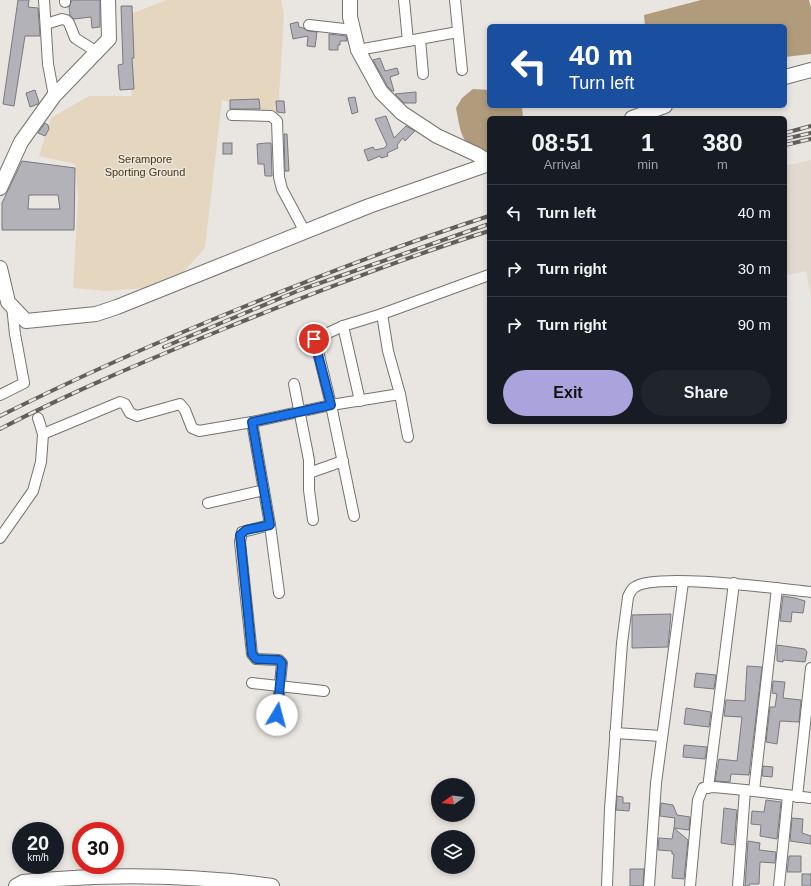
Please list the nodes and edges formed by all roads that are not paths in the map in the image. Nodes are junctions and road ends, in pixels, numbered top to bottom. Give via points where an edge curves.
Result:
1 (44, 0) edge
2 (108, 0) edge
3 (350, 0) edge
4 (404, 0) edge
5 (455, 0) edge
6 (46, 24) junction
7 (309, 25) dead end
8 (353, 30) junction
9 (458, 32) junction
10 (420, 39) junction
11 (408, 41) junction
12 (358, 50) junction
13 (97, 52) junction
14 (462, 70) dead end
15 (811, 70) edge
16 (423, 74) dead end
17 (787, 76) edge
18 (54, 96) junction
19 (659, 108) edge
20 (232, 115) dead end
21 (637, 116) edge
22 (487, 162) edge
23 (487, 164) edge
24 (0, 188) edge
25 (305, 232) junction
26 (0, 268) edge
27 (487, 276) edge
28 (12, 306) junction
29 (382, 314) junction
30 (343, 326) junction
31 (294, 384) dead end
32 (400, 394) junction
33 (0, 395) edge
34 (360, 401) junction
35 (331, 405) junction
36 (301, 412) junction
37 (38, 418) dead end
38 (252, 422) junction
39 (43, 434) junction
40 (408, 437) dead end
41 (343, 461) junction
42 (309, 473) junction
43 (264, 490) junction
44 (208, 503) dead end
45 (354, 516) dead end
46 (313, 520) dead end
47 (270, 525) junction
48 (0, 538) edge
49 (682, 582) junction
50 (734, 584) junction
51 (777, 588) junction
52 (811, 592) edge
53 (279, 593) dead end
54 (811, 668) edge
55 (252, 683) dead end
56 (281, 685) junction
57 (324, 691) dead end
58 (809, 697) edge
59 (277, 715) dead end
60 (615, 733) junction
61 (661, 736) junction
62 (708, 788) junction
63 (750, 790) junction
64 (793, 796) junction
65 (811, 798) edge
66 (152, 881) edge
67 (16, 886) edge
68 (272, 886) edge
69 (607, 886) edge
70 (649, 886) edge
71 (690, 886) edge
72 (738, 886) edge
73 (779, 886) edge

1 - 6 street
2 - 13 street via 109,39
3 - 8 street
4 - 11 street
5 - 9 street
6 - 13 street via 66,20 75,38
6 - 18 street via 48,64
7 - 8 street
8 - 12 street
9 - 10 street
9 - 14 street
10 - 11 street
10 - 16 street
11 - 12 street
12 - 22 street via 381,92 402,113 437,136
13 - 18 street
15 - 17 street
18 - 24 street via 21,142
19 - 21 street
20 - 25 street via 272,116 277,121 279,177 282,189
23 - 25 street
25 - 28 street via 96,314 26,321
26 - 28 street via 8,302
27 - 29 street
28 - 33 street via 24,383
29 - 30 street
29 - 32 street via 388,351
30 - 34 street
30 - 35 street via 314,339
31 - 36 street
32 - 34 street
32 - 40 street
34 - 35 street
35 - 36 street
35 - 41 street
36 - 38 street
36 - 42 street
37 - 39 street
38 - 39 street via 199,431 192,428 180,404 137,416 130,414 125,404 120,402
38 - 43 street
39 - 48 street via 33,490
41 - 42 street
41 - 45 street
42 - 46 street via 308,490
43 - 44 street
43 - 47 street
47 - 53 street
47 - 56 street via 242,532 240,542 252,654 256,659 281,661
49 - 50 street
49 - 60 street via 645,582 635,586 628,597
49 - 61 street
50 - 51 street
50 - 62 street
51 - 52 street
51 - 63 street
54 - 58 street
55 - 56 street
56 - 57 street
56 - 59 street
58 - 64 street
60 - 61 street
60 - 69 street
61 - 70 street
62 - 63 street
62 - 71 street via 703,788 698,800
63 - 64 street
63 - 72 street
64 - 65 street
64 - 73 street
66 - 67 street via 70,877 23,882
66 - 68 street via 222,879

